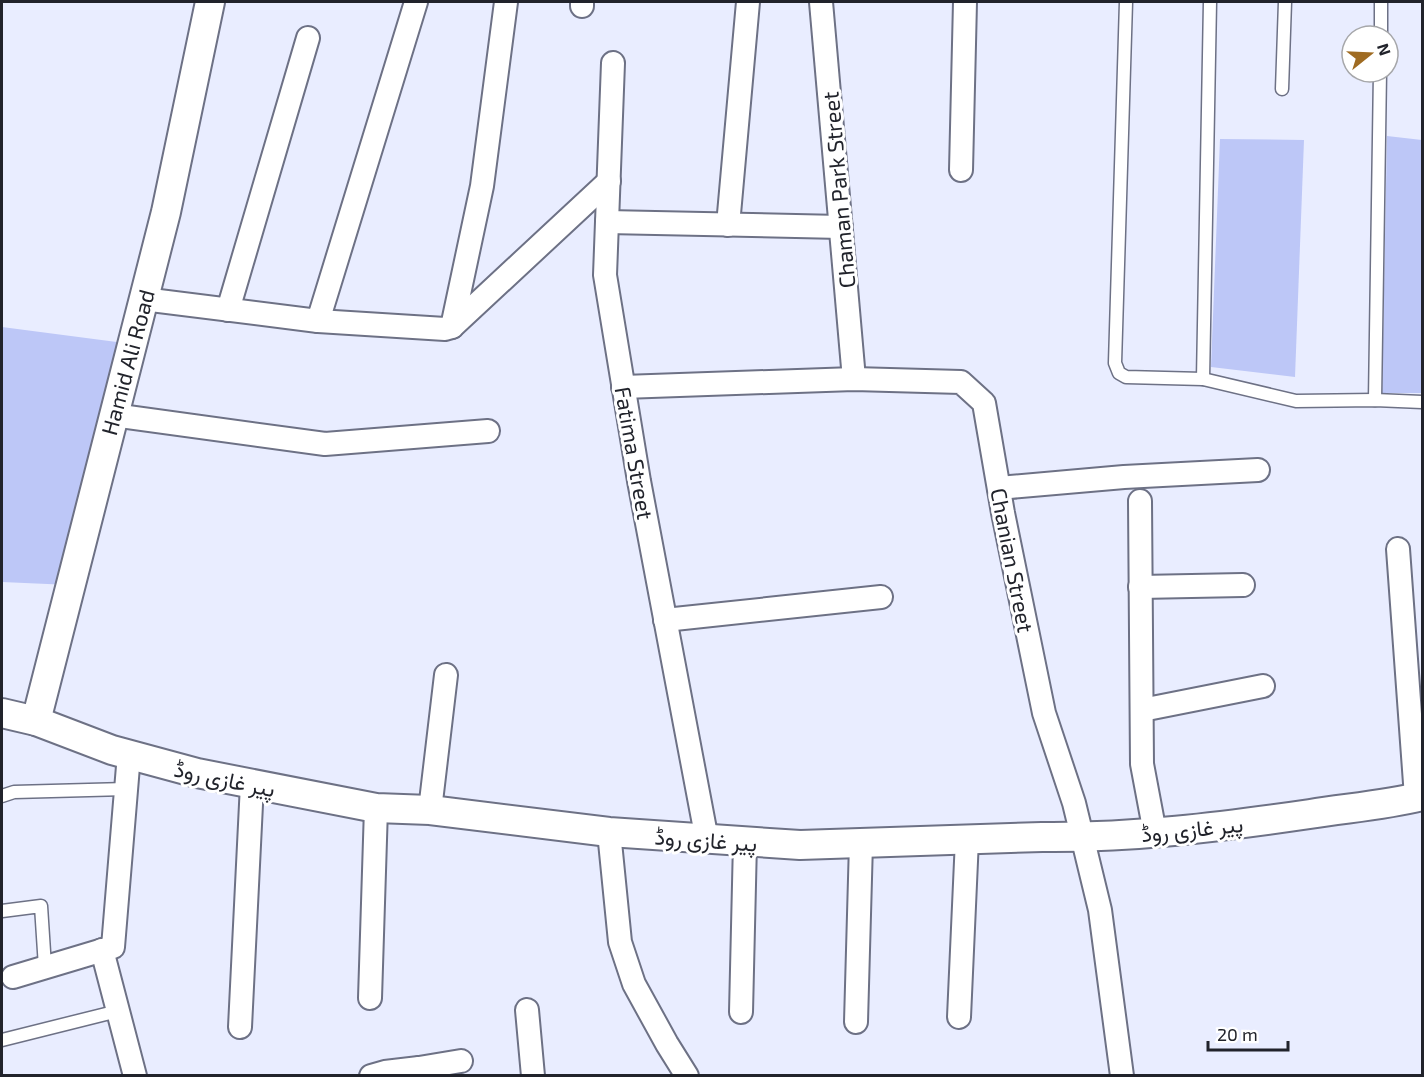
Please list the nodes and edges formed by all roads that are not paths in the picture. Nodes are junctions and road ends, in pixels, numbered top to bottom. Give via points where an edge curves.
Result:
1 (210, 2) edge
2 (416, 2) edge
3 (506, 2) edge
4 (748, 2) edge
5 (821, 2) edge
6 (965, 2) edge
7 (1126, 2) edge
8 (1210, 2) edge
9 (1285, 2) edge
10 (1381, 2) edge
11 (1381, 24) edge
12 (308, 38) dead end
13 (613, 63) dead end
14 (1380, 84) edge
15 (1282, 89) dead end
16 (961, 170) dead end
17 (609, 181) junction
18 (607, 222) junction
19 (728, 225) junction
20 (841, 227) junction
21 (143, 299) junction
22 (228, 310) junction
23 (318, 321) junction
24 (452, 327) junction
25 (854, 379) junction
26 (1203, 379) junction
27 (623, 387) junction
28 (1375, 400) junction
29 (1422, 402) edge
30 (113, 415) junction
31 (488, 431) dead end
32 (1258, 470) dead end
33 (999, 488) junction
34 (1140, 501) dead end
35 (1398, 549) dead end
36 (1243, 585) dead end
37 (1140, 587) junction
38 (881, 597) dead end
39 (665, 620) junction
40 (446, 675) dead end
41 (1263, 686) dead end
42 (1142, 710) junction
43 (2, 713) edge
44 (36, 721) junction
45 (129, 754) junction
46 (252, 784) junction
47 (126, 789) junction
48 (2, 796) edge
49 (1419, 796) edge
50 (376, 808) junction
51 (430, 810) junction
52 (609, 832) junction
53 (1155, 833) junction
54 (1082, 837) junction
55 (967, 839) junction
56 (706, 840) junction
57 (745, 842) junction
58 (861, 843) junction
59 (2, 911) edge
60 (102, 950) junction
61 (45, 967) junction
62 (13, 977) dead end
63 (370, 998) dead end
64 (527, 1010) dead end
65 (118, 1011) junction
66 (741, 1012) dead end
67 (959, 1017) dead end
68 (856, 1022) dead end
69 (240, 1027) dead end
70 (2, 1040) edge
71 (461, 1061) dead end
72 (420, 1072) edge
73 (135, 1076) edge
74 (371, 1076) edge
75 (533, 1076) edge
76 (687, 1076) edge
77 (1122, 1076) edge

1 - 21 street, Hamid Ali Road via 166,212
2 - 23 street
3 - 24 street via 482,186
4 - 19 street
5 - 20 street, Chaman Park Street
6 - 16 street
7 - 26 lane via 1114,363 1126,377
8 - 26 lane
9 - 15 lane
10 - 11 lane
12 - 22 street
13 - 17 street, Fatima Street
14 - 28 lane
17 - 18 street, Fatima Street
17 - 24 street
18 - 19 street
18 - 27 street, Fatima Street via 605,275
19 - 20 street
20 - 25 street, Chaman Park Street
21 - 22 street
21 - 30 street, Hamid Ali Road
22 - 23 street
23 - 24 street
25 - 27 street, Chanian Street
25 - 33 street, Chanian Street via 962,382 984,403
26 - 28 lane via 1296,401
27 - 39 street, Fatima Street
28 - 29 lane
30 - 31 street via 325,444
30 - 44 street, Hamid Ali Road
32 - 33 street
33 - 54 street, Chanian Street via 1044,713
34 - 37 street
35 - 49 street
36 - 37 street
37 - 42 street
38 - 39 street
39 - 56 street, Fatima Street
40 - 51 street
41 - 42 street
42 - 53 street via 1142,764
43 - 44 street, پیر غازی روڈ
44 - 45 street, پیر غازی روڈ
45 - 46 street, پیر غازی روڈ
45 - 47 street
46 - 50 street, پیر غازی روڈ
46 - 69 street
47 - 48 lane via 14,792
47 - 60 street via 113,947
49 - 53 street, پیر غازی روڈ
50 - 51 street, پیر غازی روڈ
50 - 63 street
51 - 52 street, پیر غازی روڈ
52 - 56 street, پیر غازی روڈ
52 - 76 street via 620,942 633,984
53 - 54 street, پیر غازی روڈ
54 - 55 street, پیر غازی روڈ
54 - 77 street, Chanian Street via 1100,910
55 - 58 street, پیر غازی روڈ
55 - 67 street
56 - 57 street, پیر غازی روڈ
57 - 58 street, پیر غازی روڈ
57 - 66 street
58 - 68 street
59 - 61 lane via 41,906
60 - 61 street
60 - 65 street
61 - 62 street
64 - 75 street
65 - 70 lane
65 - 73 street
71 - 72 street
72 - 74 street

